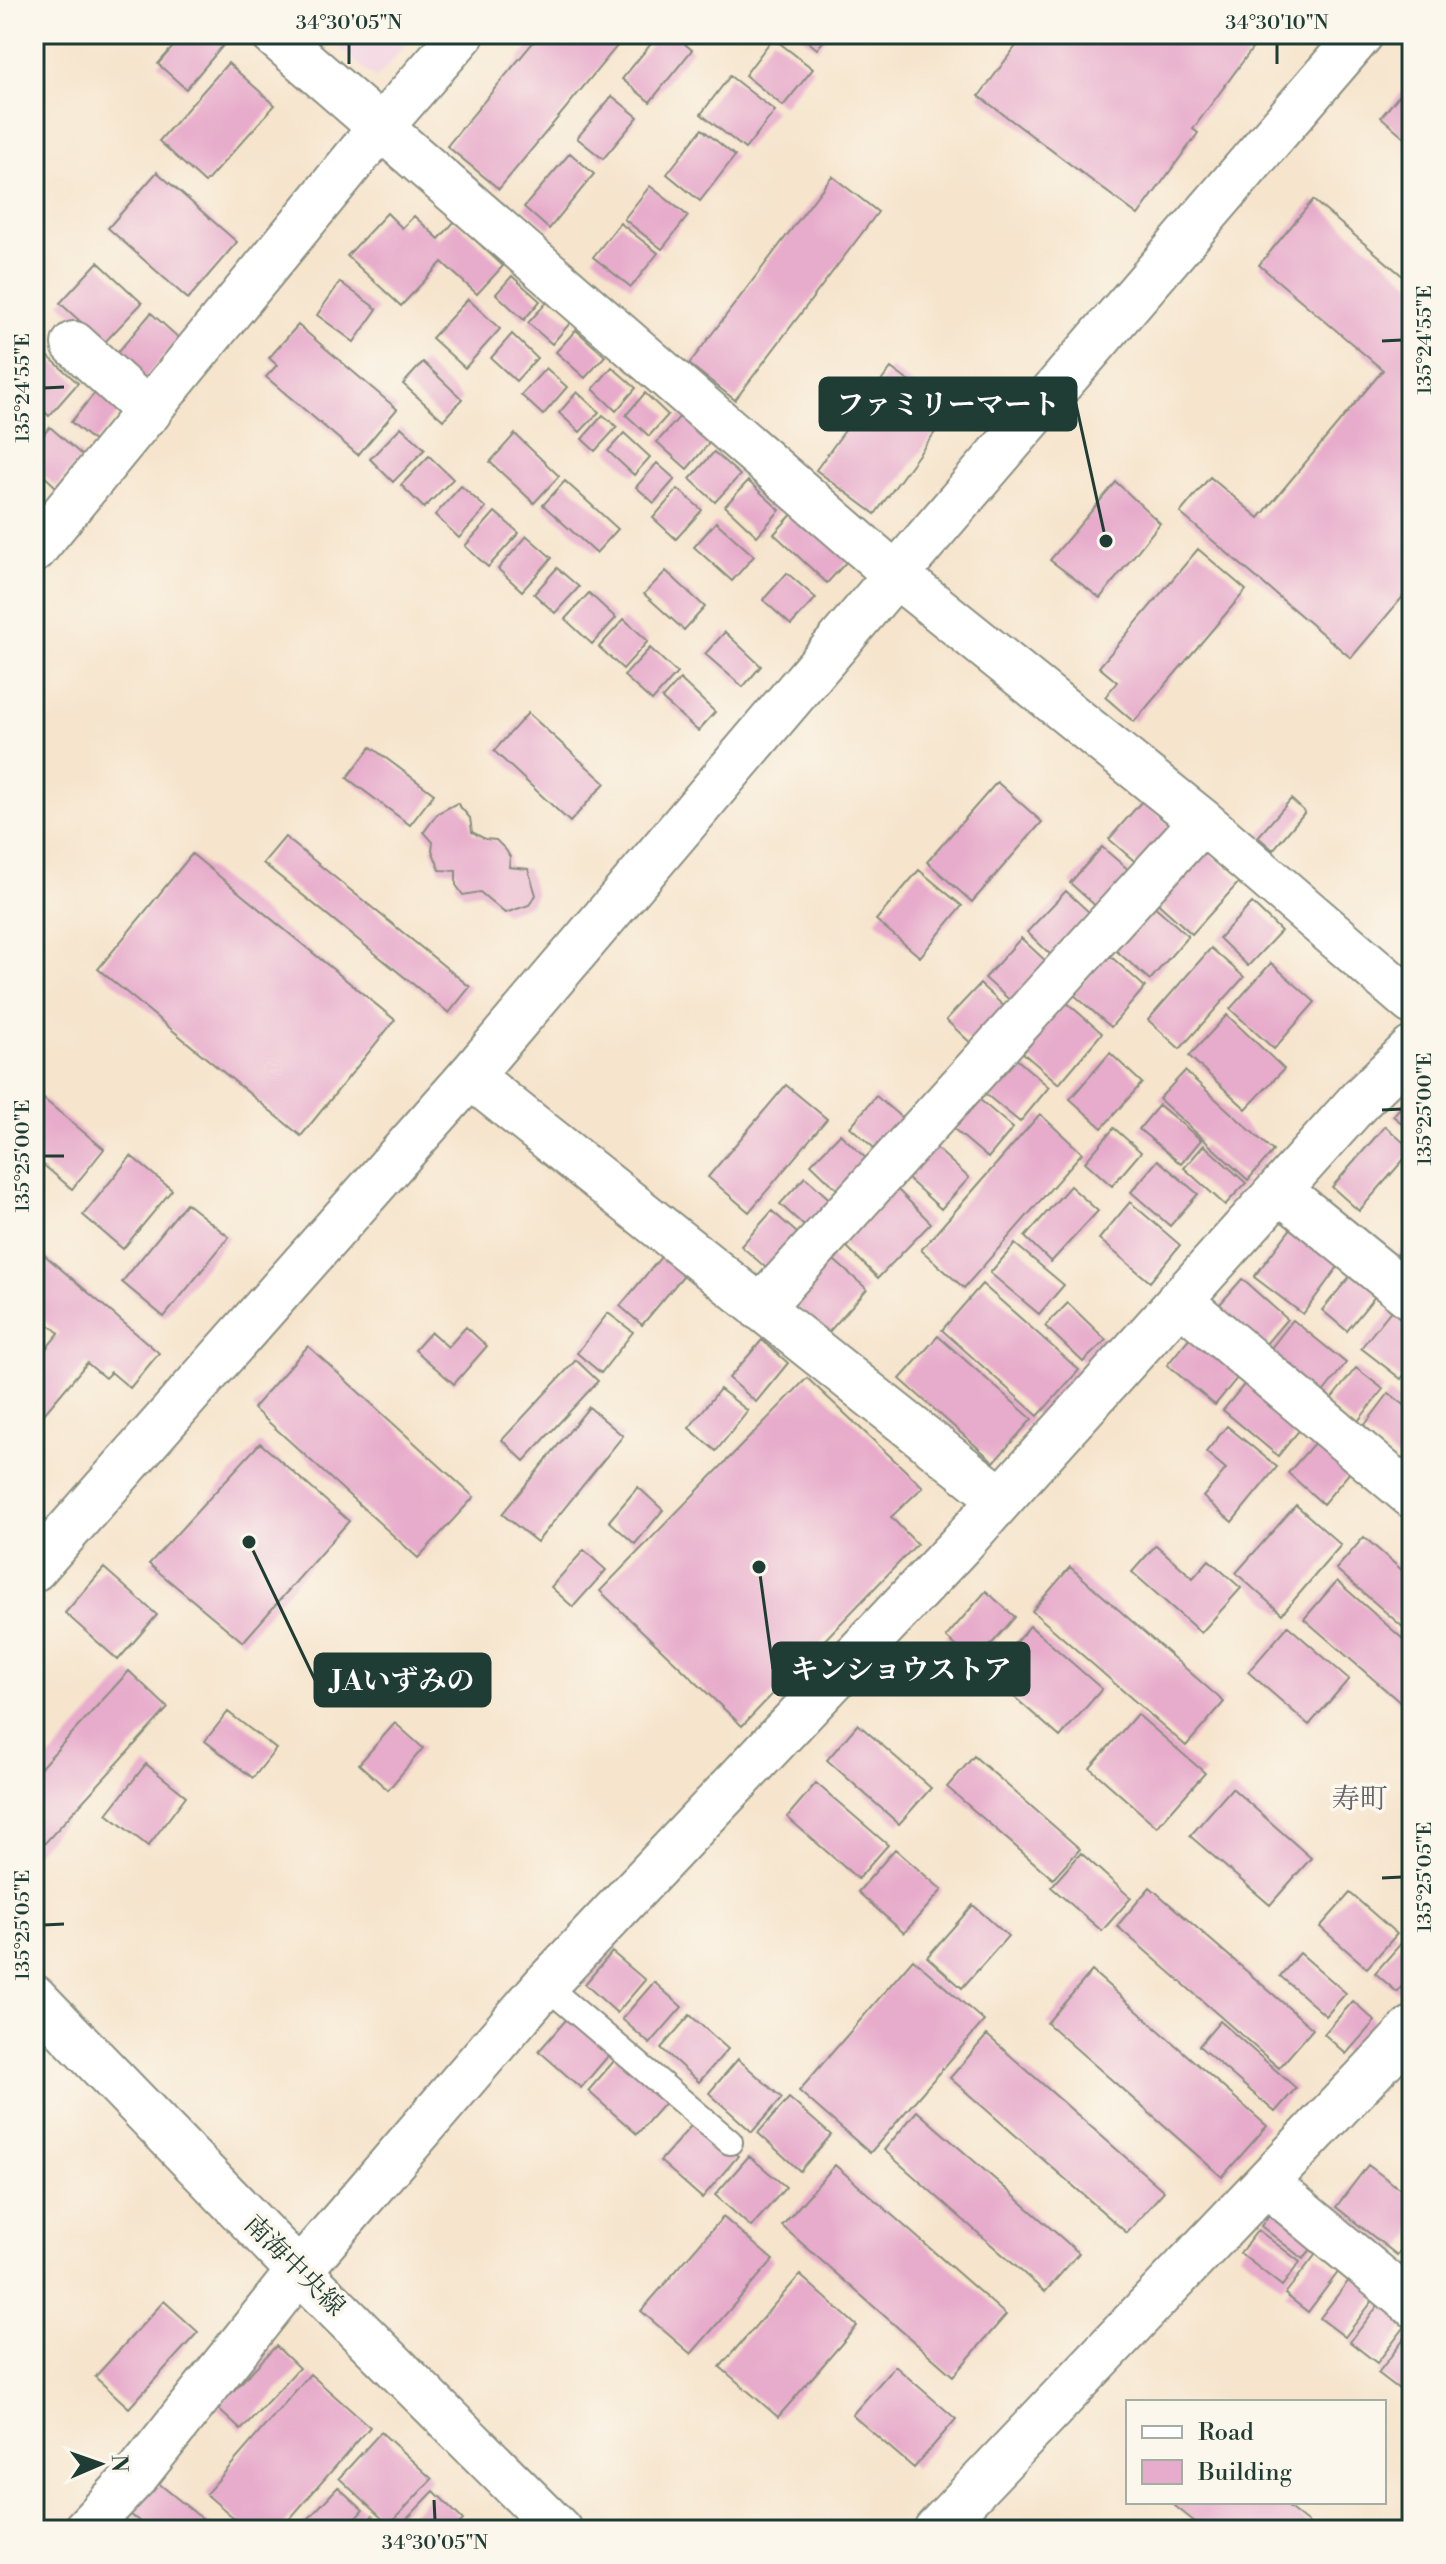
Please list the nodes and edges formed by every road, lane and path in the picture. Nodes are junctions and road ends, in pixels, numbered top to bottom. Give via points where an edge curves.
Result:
1 (273, 34) edge
2 (462, 34) edge
3 (1361, 34) edge
4 (380, 128) junction
5 (74, 344) dead end
6 (149, 412) junction
7 (39, 534) edge
8 (896, 575) junction
9 (1202, 821) junction
10 (1412, 1002) edge
11 (1412, 1049) edge
12 (470, 1076) junction
13 (1279, 1190) junction
14 (1412, 1298) edge
15 (1179, 1300) junction
16 (760, 1308) junction
17 (1412, 1496) edge
18 (1000, 1498) junction
19 (34, 1569) edge
20 (545, 1985) junction
21 (34, 1997) edge
22 (1412, 2029) edge
23 (730, 2142) dead end
24 (1267, 2184) junction
25 (299, 2271) junction
26 (1412, 2304) edge
27 (85, 2530) edge
28 (559, 2530) edge
29 (936, 2530) edge

1 - 4 street
2 - 4 street
3 - 8 street
4 - 6 street
4 - 8 street
5 - 6 street
6 - 7 street
8 - 9 street
8 - 12 street
9 - 10 street
9 - 16 street
11 - 13 street
12 - 16 street
12 - 19 street
13 - 14 street
13 - 15 street
15 - 17 street
15 - 18 street
16 - 18 street
18 - 20 street
20 - 23 lane
20 - 25 street
21 - 25 street, 南海中央線
22 - 24 street
24 - 26 street
24 - 29 street
25 - 27 street via 135,2477
25 - 28 street, 南海中央線

